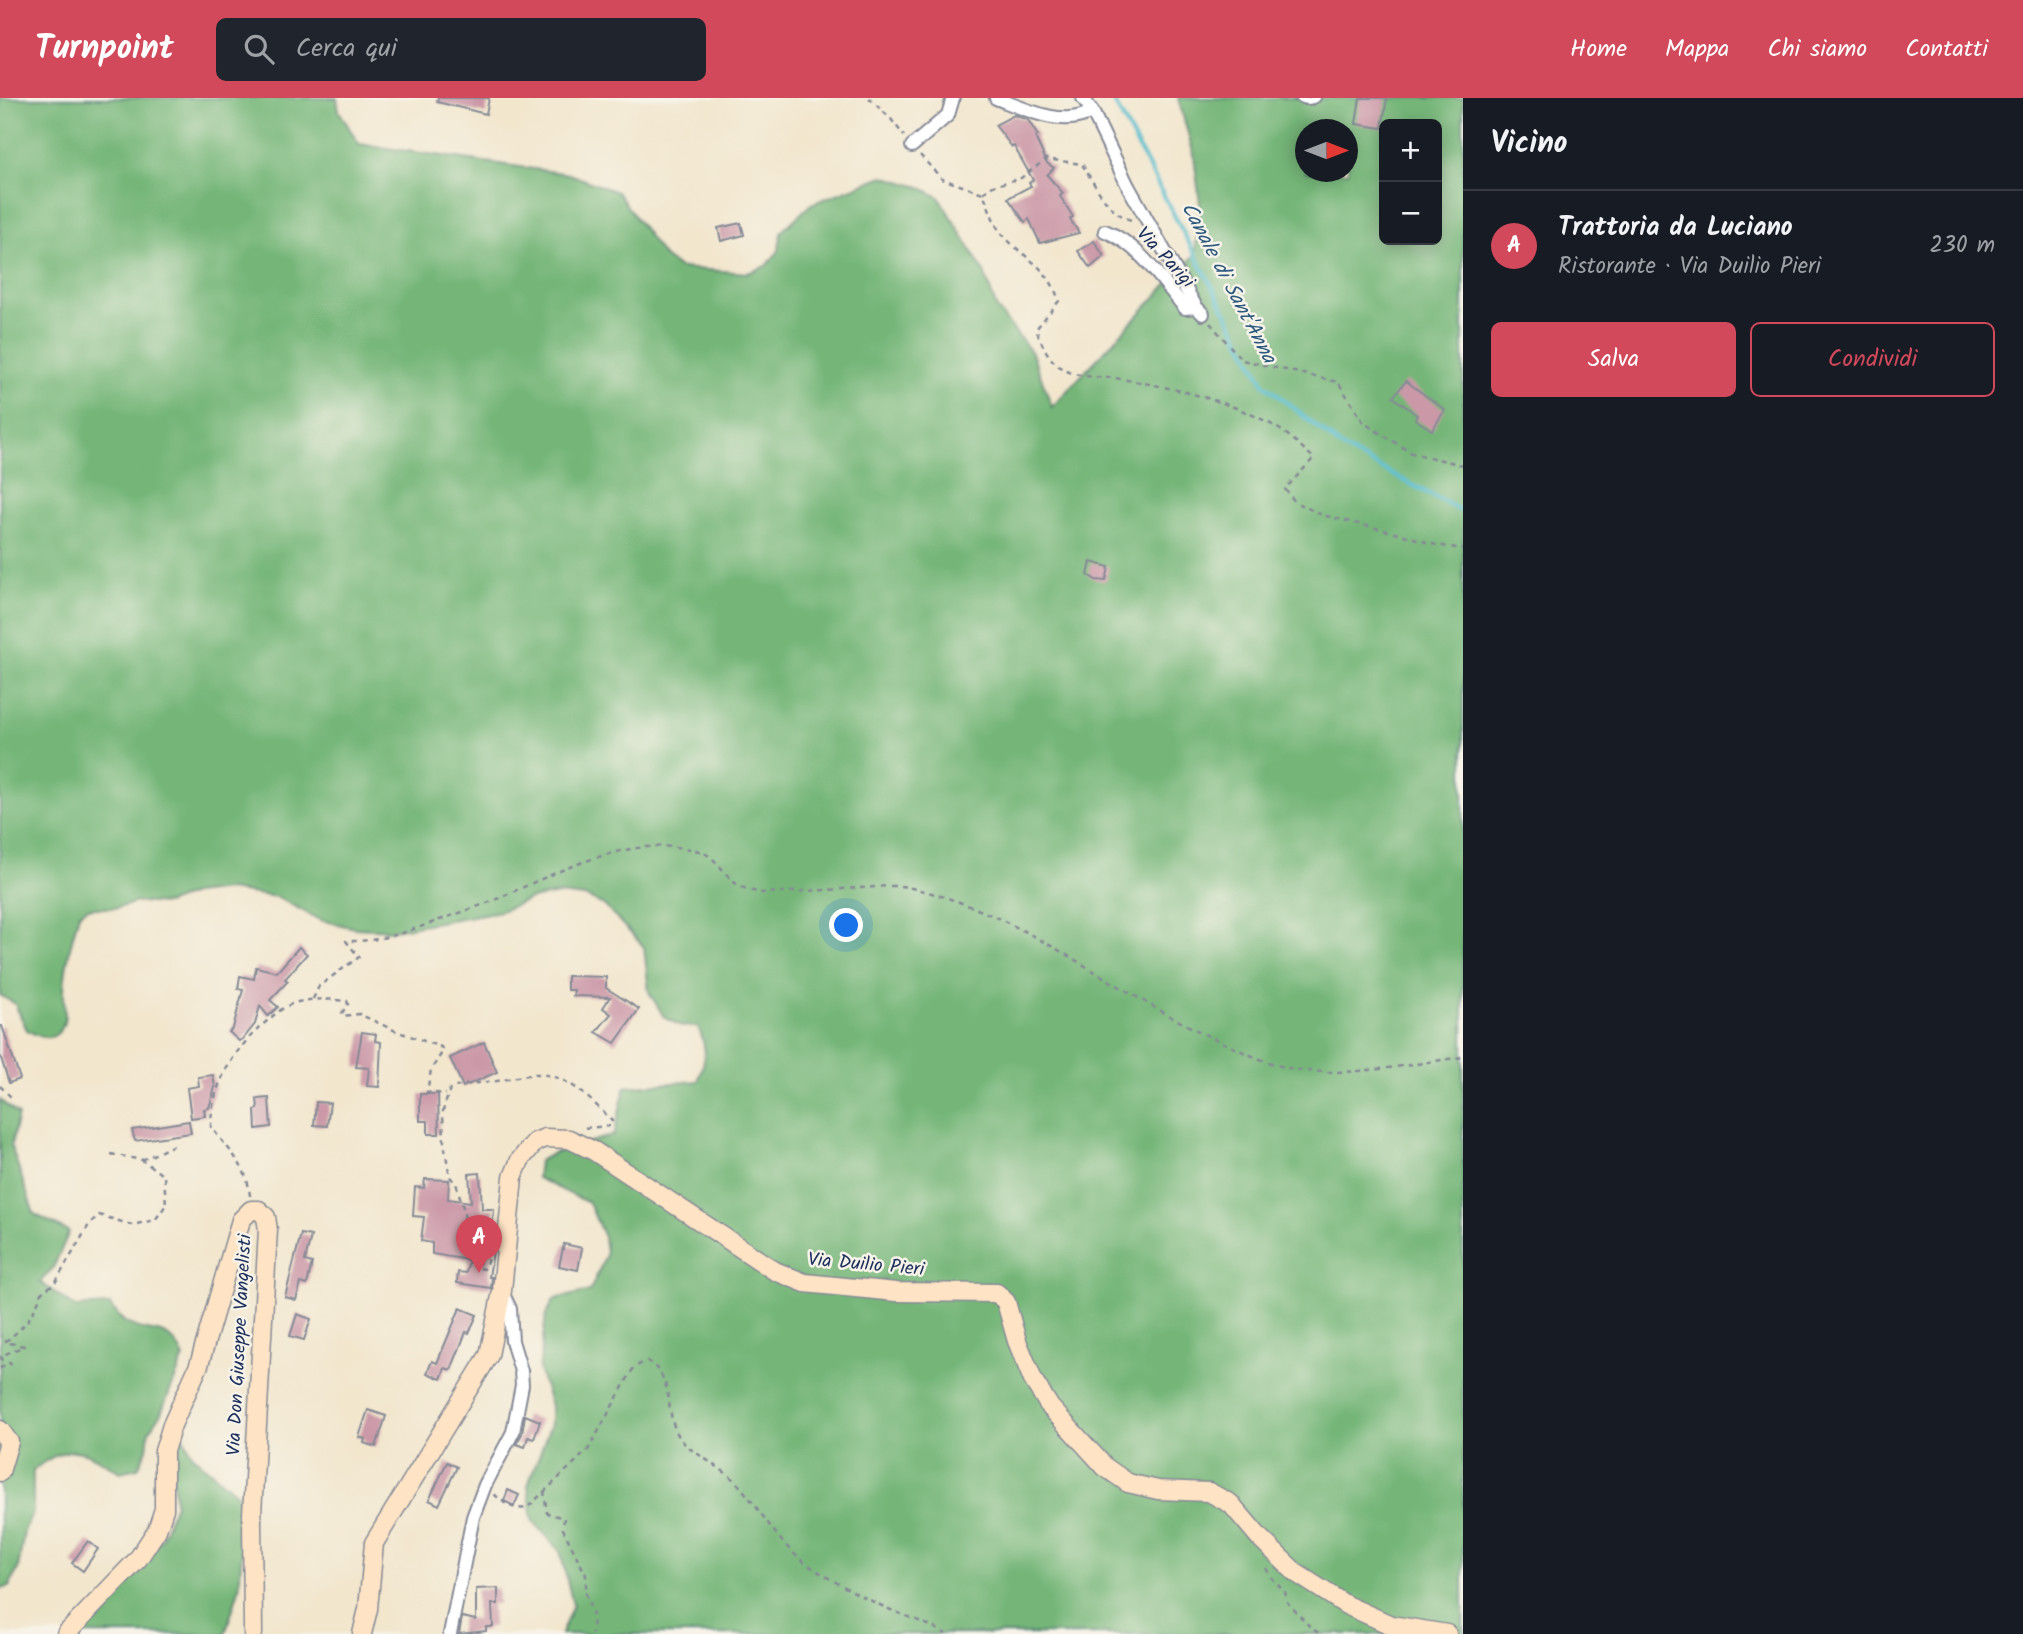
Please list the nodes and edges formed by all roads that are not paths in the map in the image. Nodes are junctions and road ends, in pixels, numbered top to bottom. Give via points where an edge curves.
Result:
1 (953, 98) edge
2 (996, 98) edge
3 (1083, 98) edge
4 (1299, 98) edge
5 (1317, 98) edge
6 (1092, 111) junction
7 (912, 146) road end
8 (1105, 231) dead end
9 (502, 1291) junction
10 (0, 1430) edge
11 (0, 1472) edge
12 (66, 1634) edge
13 (253, 1634) edge
14 (362, 1634) edge
15 (450, 1634) edge
16 (1447, 1634) edge

1 - 7 street via 948,116
2 - 6 street via 1072,119
3 - 6 street, Via Parigi
4 - 5 lane
6 - 8 street, Via Parigi via 1150,226 1200,311 1185,308 1133,249
9 - 14 street, Via Duilio Pieri via 489,1355 374,1544
9 - 15 street via 510,1309 522,1385 513,1432 473,1517
9 - 16 street, Via Duilio Pieri via 513,1177 520,1160 535,1142 545,1138 569,1139 594,1151 764,1264 804,1283 896,1292 997,1293 1006,1302 1033,1380 1050,1407 1105,1467 1128,1483 1158,1490 1209,1492 1231,1504 1296,1573 1346,1605 1391,1625
10 - 11 street via 9,1442
12 - 13 street, Via Don Giuseppe Vangelisti via 138,1559 157,1530 164,1509 164,1451 172,1425 199,1364 241,1220 251,1210 259,1210 266,1217 268,1230 252,1514

